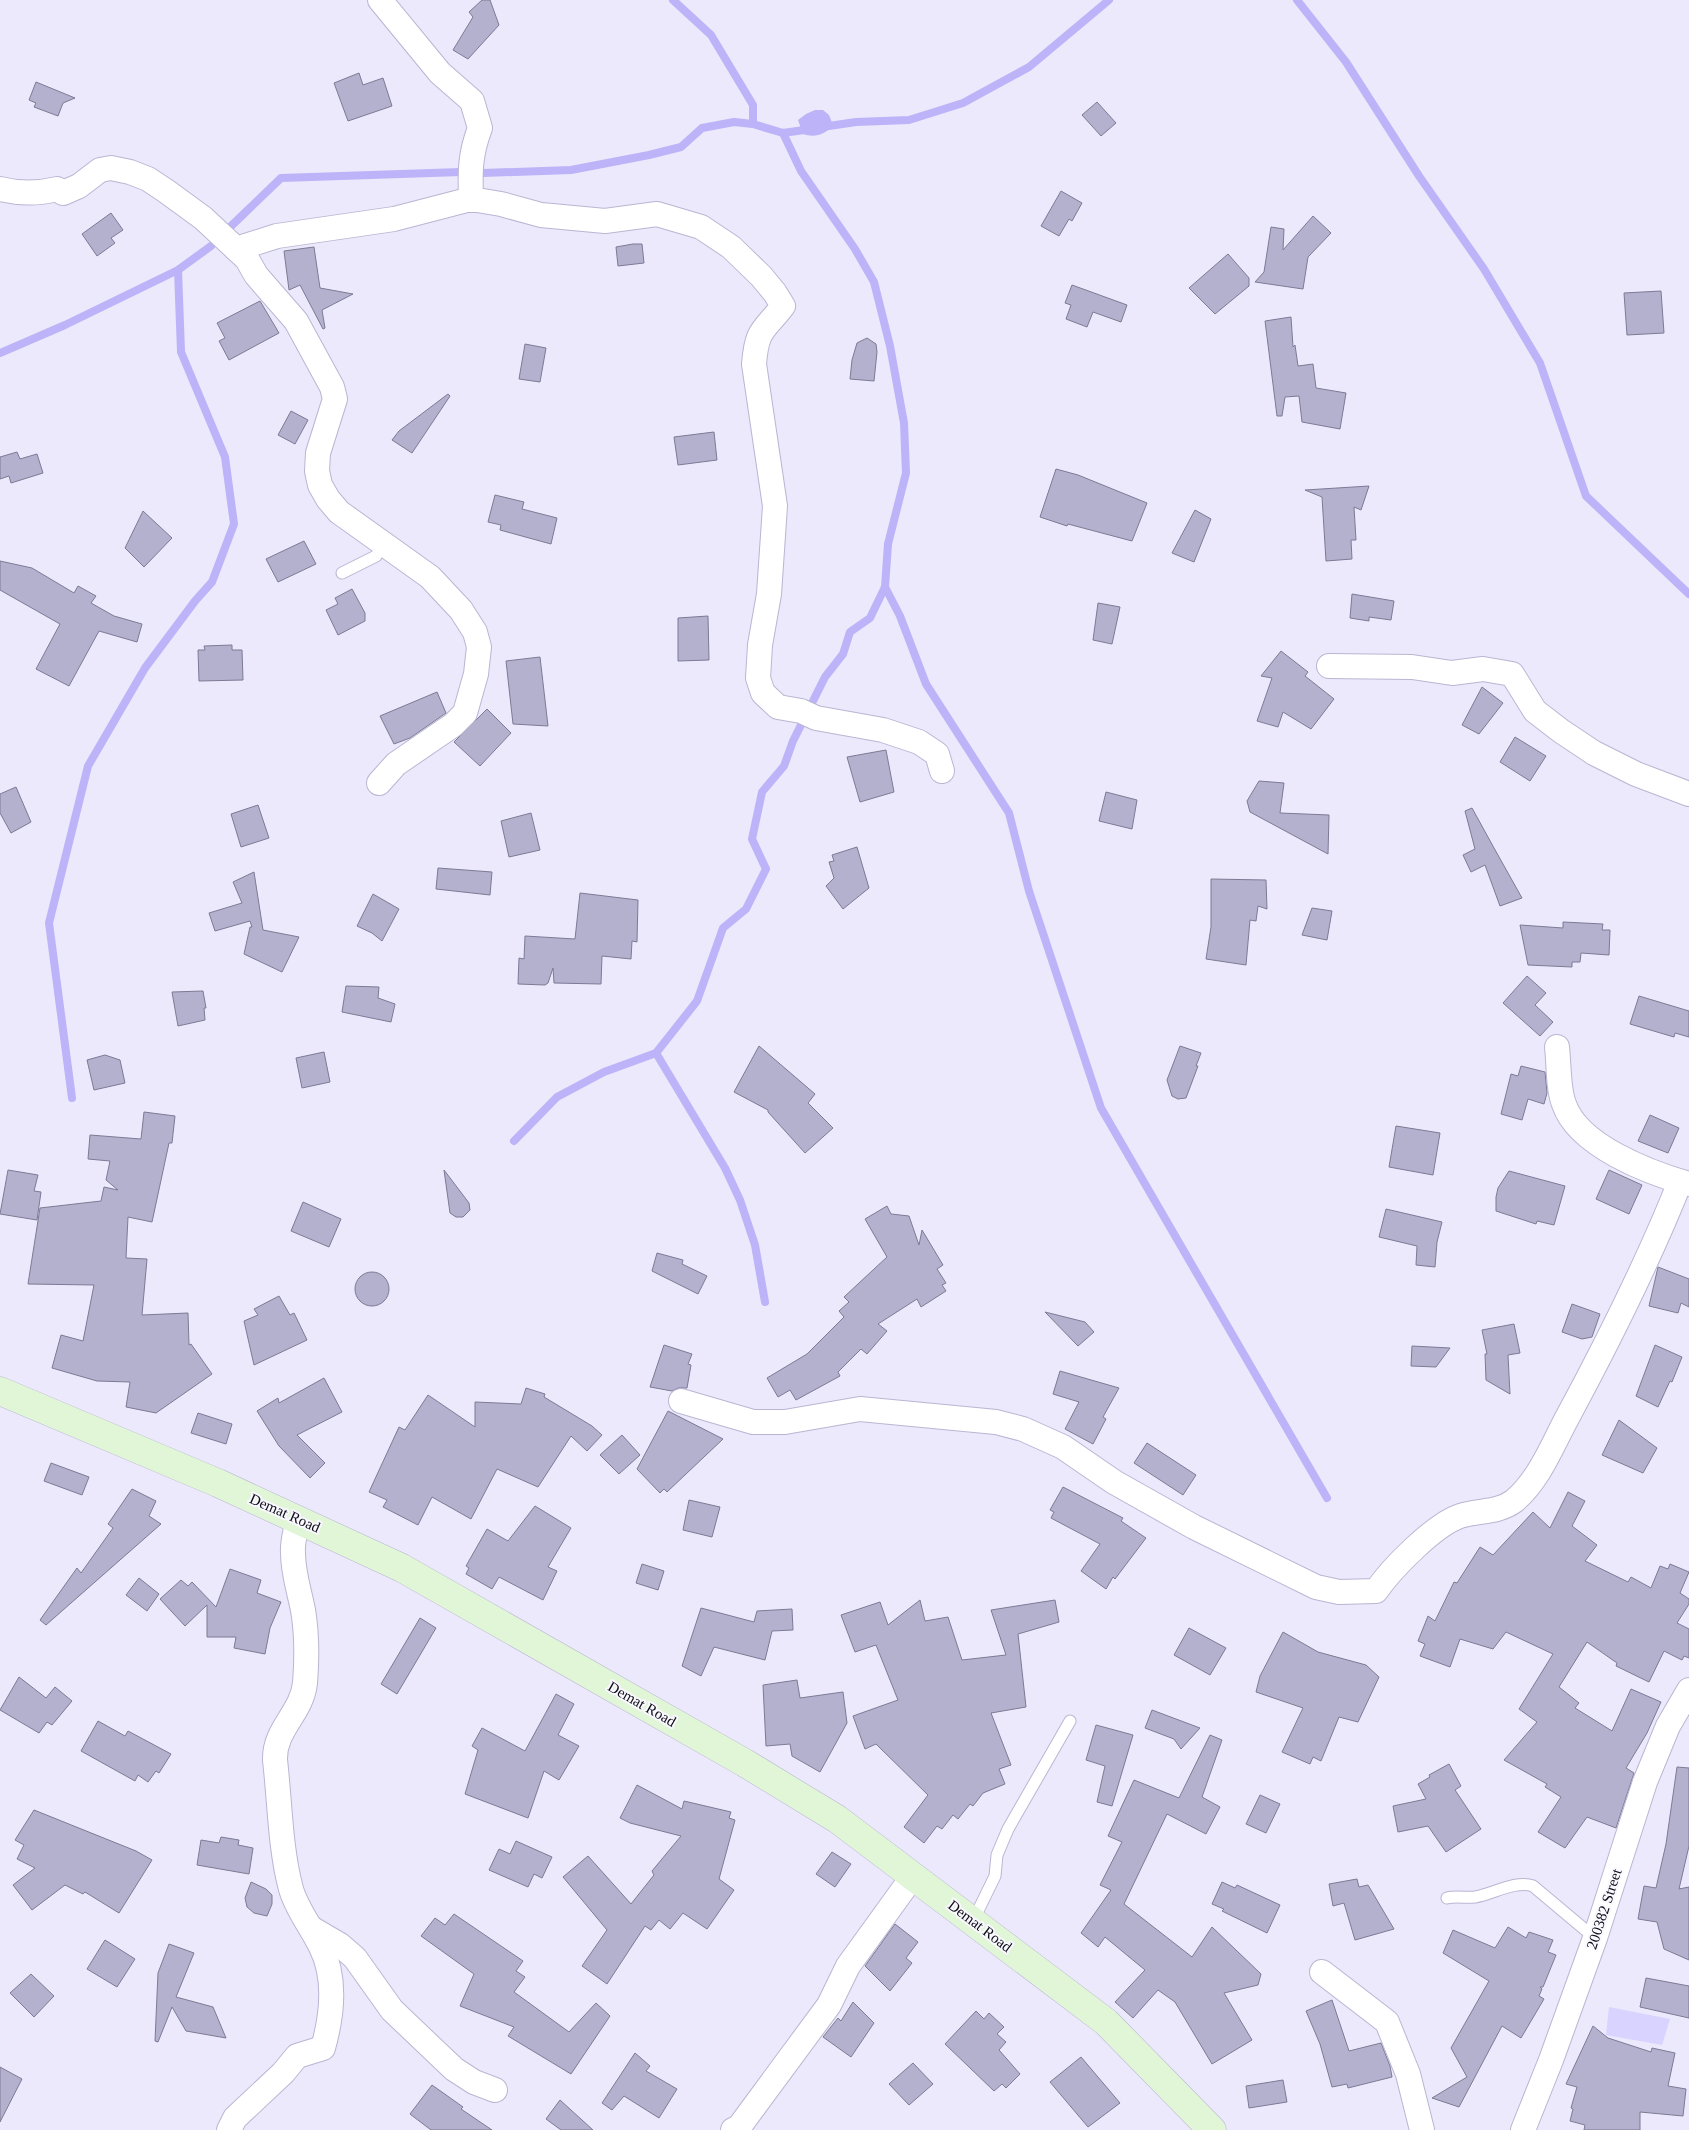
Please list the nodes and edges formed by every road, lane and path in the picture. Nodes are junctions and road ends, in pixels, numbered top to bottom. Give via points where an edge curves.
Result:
1 (380, 0) edge
2 (0, 190) edge
3 (470, 199) junction
4 (236, 249) junction
5 (384, 543) junction
6 (342, 574) dead end
7 (1329, 666) dead end
8 (942, 771) dead end
9 (379, 783) dead end
10 (1689, 794) edge
11 (1558, 1047) dead end
12 (1684, 1183) edge
13 (0, 1391) edge
14 (681, 1400) dead end
15 (298, 1519) junction
16 (1689, 1690) edge
17 (1070, 1721) dead end
18 (914, 1876) junction
19 (1447, 1898) dead end
20 (973, 1921) junction
21 (309, 1927) junction
22 (1595, 1938) junction
23 (1322, 1972) dead end
24 (494, 2090) dead end
25 (229, 2130) edge
26 (733, 2130) edge
27 (1212, 2130) edge
28 (1422, 2130) edge
29 (1523, 2130) edge

1 - 3 street via 440,73 472,101 480,128 470,166
2 - 4 street via 38,193 57,189 63,193 79,186 100,170 119,169 148,179 166,191 203,218
3 - 4 street via 394,219 277,236
3 - 8 street via 540,215 605,221 656,214 701,227 731,247 775,293 782,306 760,332 755,343 754,364 775,506 769,594 760,644 758,678 763,693 778,707 883,730 919,742 937,754
4 - 5 street via 296,320 332,387 335,399 318,454 320,485 339,512
5 - 6 lane via 376,556
5 - 9 street via 430,577 461,610 475,632 479,647 476,674 465,713 453,725 396,764
7 - 10 street via 1412,667 1452,673 1483,669 1512,674 1535,711 1561,731 1594,753 1636,774
11 - 12 street via 1563,1103 1570,1119 1622,1160
12 - 14 street via 1584,1387 1534,1479 1513,1501 1497,1510 1477,1511 1458,1517 1437,1530 1387,1575 1376,1591 1339,1592 1316,1587 1194,1527 1114,1482 1063,1447 996,1422 860,1410 785,1422 753,1422
13 - 15 street, Demat Road
15 - 18 street, Demat Road via 402,1568 745,1763 837,1820
15 - 21 street via 292,1551 306,1639 304,1691 274,1748 284,1863 292,1892
16 - 22 street, 200382 Street via 1668,1726 1645,1782
17 - 20 lane via 1008,1828 997,1854 994,1876
18 - 20 street, Demat Road
18 - 26 street via 848,1966 829,2005 739,2127
19 - 22 lane via 1473,1897 1529,1884
20 - 27 street, Demat Road via 1106,2022
21 - 24 street via 355,1958 392,2010 454,2069
21 - 25 street via 322,1948 329,1971 332,1999 330,2024 323,2048 297,2056 235,2118
22 - 29 street, 200382 Street
23 - 28 street via 1387,2022 1408,2074

